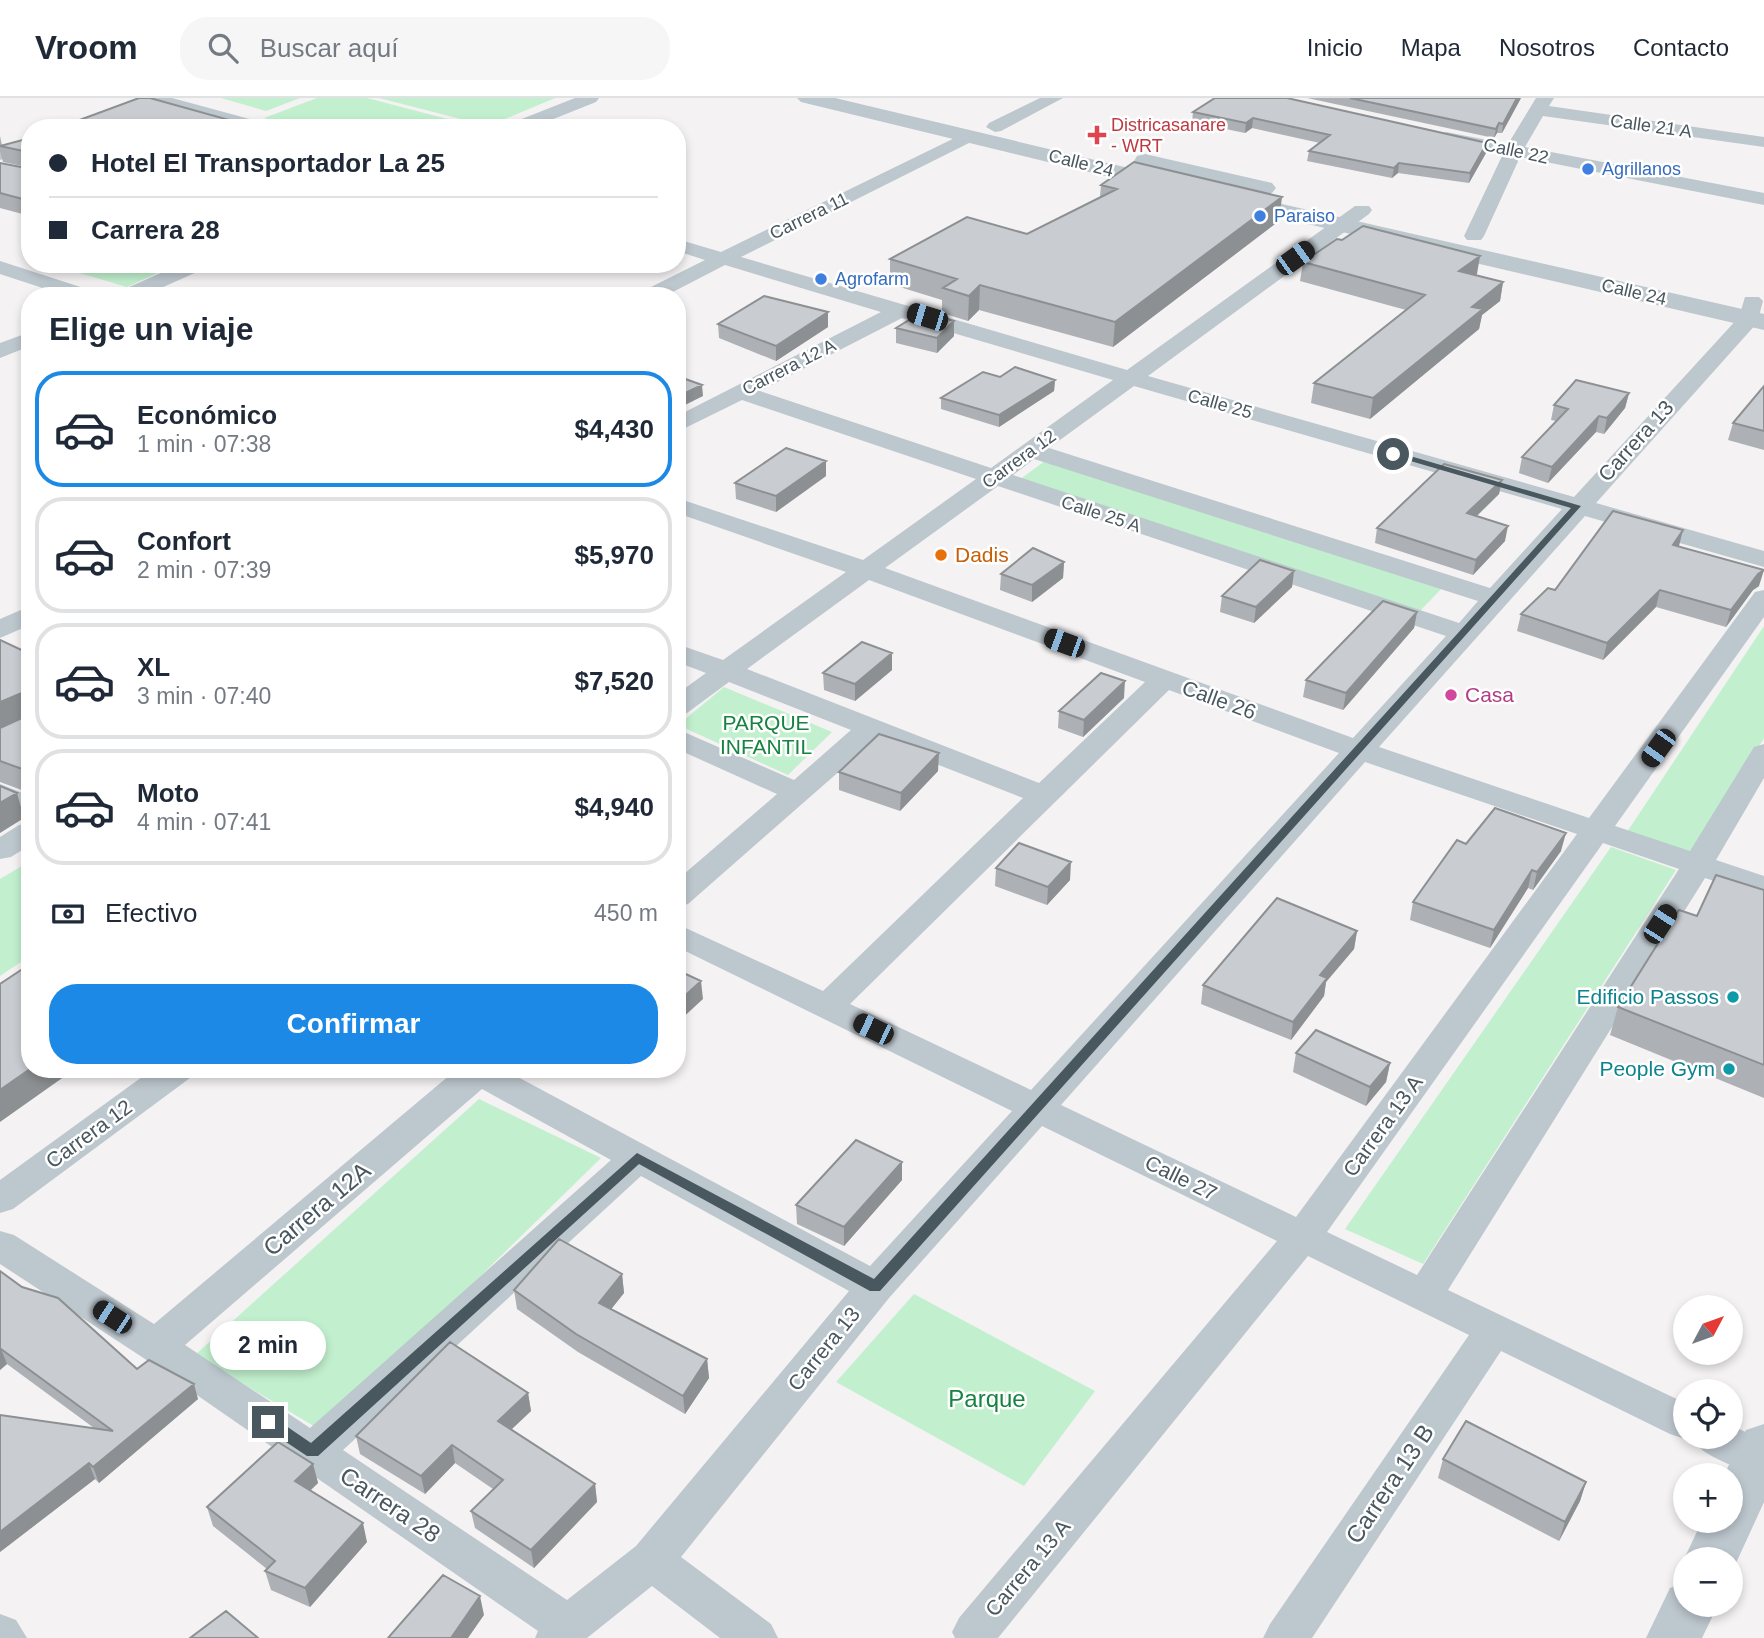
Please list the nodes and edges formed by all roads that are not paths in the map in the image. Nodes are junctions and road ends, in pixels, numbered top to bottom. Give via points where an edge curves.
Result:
1 (155, 98) edge
2 (590, 98) edge
3 (604, 98) edge
4 (808, 98) edge
5 (869, 98) edge
6 (1054, 98) edge
7 (1542, 104) edge
8 (132, 107) edge
9 (230, 119) edge
10 (538, 119) edge
11 (565, 119) edge
12 (995, 127) junction
13 (1432, 134) edge
14 (969, 136) junction
15 (1764, 142) edge
16 (21, 147) edge
17 (1513, 151) junction
18 (0, 155) edge
19 (1764, 199) edge
20 (1362, 210) junction
21 (1340, 226) junction
22 (1474, 236) junction
23 (686, 248) edge
24 (723, 258) junction
25 (0, 267) edge
26 (178, 273) edge
27 (61, 287) edge
28 (146, 287) edge
29 (666, 287) edge
30 (901, 310) junction
31 (1757, 311) edge
32 (21, 342) edge
33 (0, 351) edge
34 (1130, 378) junction
35 (740, 392) junction
36 (686, 420) edge
37 (1031, 450) junction
38 (992, 478) junction
39 (1577, 506) junction
40 (686, 508) edge
41 (1764, 559) edge
42 (866, 570) junction
43 (1495, 598) junction
44 (1764, 598) edge
45 (1463, 633) junction
46 (686, 655) edge
47 (726, 671) junction
48 (1163, 680) junction
49 (686, 700) edge
50 (870, 729) junction
51 (686, 742) edge
52 (1358, 750) junction
53 (1764, 753) edge
54 (796, 792) junction
55 (0, 793) edge
56 (1042, 795) junction
57 (21, 804) edge
58 (1598, 831) junction
59 (21, 837) edge
60 (0, 850) edge
61 (1698, 864) junction
62 (1764, 887) edge
63 (686, 889) edge
64 (686, 938) edge
65 (827, 1006) junction
66 (166, 1078) edge
67 (468, 1078) edge
68 (489, 1078) edge
69 (1037, 1108) junction
70 (637, 1158) junction
71 (0, 1199) edge
72 (1302, 1237) junction
73 (0, 1245) edge
74 (875, 1287) junction
75 (1424, 1296) junction
76 (1494, 1330) junction
77 (156, 1346) junction
78 (1673, 1416) edge
79 (312, 1452) junction
80 (652, 1560) junction
81 (1684, 1617) edge
82 (563, 1632) edge
83 (975, 1632) dead end
84 (0, 1634) edge
85 (4, 1638) edge
86 (755, 1638) edge
87 (1286, 1638) edge
88 (1674, 1638) edge

1 - 8 street
1 - 9 street
2 - 10 street
3 - 11 street via 601,104
4 - 14 street, Calle 24
5 - 12 street, Calle 24
6 - 12 street
7 - 15 street, Calle 21 A
7 - 17 street
12 - 20 street, Calle 24
13 - 17 street, Calle 22
14 - 21 street, Calle 24
14 - 24 street, Carrera 11
16 - 18 street
17 - 19 street, Calle 22
17 - 22 street
20 - 21 street, Carrera 12
20 - 22 street, Calle 24
21 - 31 street, Calle 24
21 - 34 street, Carrera 12
22 - 31 street, Calle 24
23 - 24 street, Calle 25
24 - 29 street, Carrera 11
24 - 30 street, Calle 25
25 - 27 street
26 - 28 street
30 - 34 street, Calle 25
30 - 35 street, Carrera 12 A
31 - 39 street, Carrera 13
32 - 33 street
34 - 37 street, Carrera 12
34 - 39 street, Calle 25
35 - 36 street, Carrera 12 A
35 - 38 street, Calle 25 A
37 - 38 street, Carrera 12
37 - 43 street, Calle 25 A
38 - 42 street, Carrera 12
38 - 45 street, Calle 25 A
39 - 41 street, Calle 25
39 - 43 street, Carrera 13
40 - 42 street, Calle 26
42 - 47 street, Carrera 12
42 - 48 street, Calle 26
43 - 45 street, Carrera 13
44 - 58 street, Carrera 13 A
45 - 52 street, Carrera 13
46 - 47 street
47 - 49 street, Carrera 12
47 - 50 street
48 - 52 street, Calle 26
48 - 56 street
50 - 54 street
50 - 56 street
51 - 54 street
52 - 58 street, Calle 26
52 - 69 street, Carrera 13
53 - 61 street
54 - 63 street
55 - 57 street
56 - 65 street
58 - 61 street, Calle 26
58 - 72 street, Carrera 13 A
59 - 60 street
61 - 62 street, Calle 26
61 - 75 street
64 - 65 street, Calle 27
65 - 69 street, Calle 27
66 - 71 street, Carrera 12
67 - 77 street, Carrera 12A
68 - 70 street
69 - 72 street, Calle 27
69 - 74 street, Carrera 13
70 - 74 street
70 - 79 street
72 - 75 street, Calle 27
72 - 83 street, Carrera 13 A
73 - 77 street, Carrera 28
74 - 80 street, Carrera 13
75 - 76 street, Calle 27
76 - 78 street, Calle 27
76 - 87 street, Carrera 13 B
77 - 79 street, Carrera 28
79 - 82 street, Carrera 28
80 - 82 street, Carrera 13
80 - 86 street
81 - 88 street
84 - 85 street

